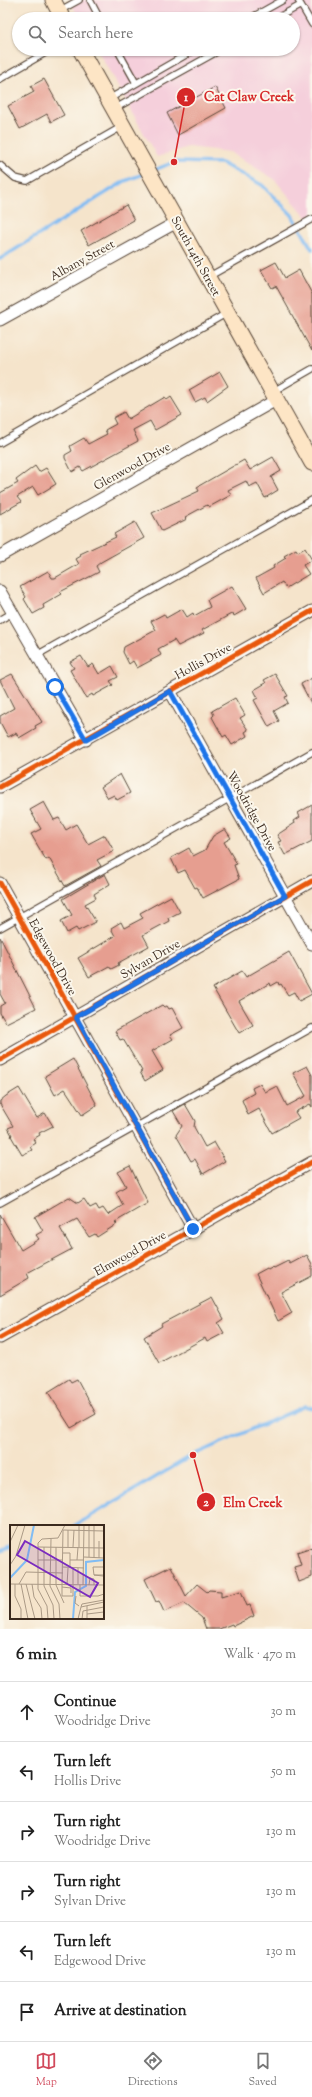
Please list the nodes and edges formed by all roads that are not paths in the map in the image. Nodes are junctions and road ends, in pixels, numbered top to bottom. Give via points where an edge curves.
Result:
1 (79, 0) edge
2 (90, 0) edge
3 (283, 0) edge
4 (300, 2) edge
5 (58, 10) edge
6 (96, 12) edge
7 (262, 12) edge
8 (285, 12) edge
9 (312, 24) edge
10 (40, 56) edge
11 (84, 56) edge
12 (121, 56) edge
13 (184, 56) edge
14 (208, 56) edge
15 (0, 79) edge
16 (136, 83) junction
17 (112, 104) junction
18 (123, 126) junction
19 (0, 165) edge
20 (312, 219) edge
21 (177, 222) junction
22 (208, 277) junction
23 (228, 313) junction
24 (0, 320) edge
25 (312, 369) edge
26 (274, 396) junction
27 (0, 443) edge
28 (312, 463) edge
29 (312, 500) edge
30 (0, 556) edge
31 (0, 591) edge
32 (312, 612) edge
33 (12, 613) junction
34 (0, 620) edge
35 (37, 655) junction
36 (170, 691) junction
37 (86, 740) junction
38 (312, 752) edge
39 (0, 787) edge
40 (230, 799) junction
41 (312, 881) edge
42 (0, 883) edge
43 (285, 896) junction
44 (19, 917) junction
45 (0, 928) edge
46 (312, 944) edge
47 (76, 1017) junction
48 (312, 1028) edge
49 (0, 1060) edge
50 (136, 1126) junction
51 (312, 1162) edge
52 (0, 1203) edge
53 (193, 1229) junction
54 (0, 1338) edge

1 - 5 lane
2 - 6 lane
3 - 7 lane
4 - 8 lane
4 - 9 lane
10 - 15 lane
11 - 17 main road, South 14th Street
12 - 16 lane
13 - 16 lane
14 - 17 lane
16 - 17 lane
17 - 18 main road, South 14th Street
18 - 19 lane via 27,181 15,178
18 - 21 main road, South 14th Street
20 - 22 lane
21 - 22 main road, South 14th Street
21 - 24 street, Albany Street
22 - 23 main road, South 14th Street
23 - 26 main road, South 14th Street
23 - 27 lane
25 - 26 lane
26 - 28 main road, South 14th Street
26 - 30 street, Glenwood Drive
29 - 35 lane
31 - 33 street
32 - 36 street, Hollis Drive
33 - 34 lane
33 - 35 street
35 - 37 street
36 - 37 street, Hollis Drive
36 - 40 street, Woodridge Drive
37 - 39 street, Hollis Drive
38 - 40 lane
40 - 43 street, Woodridge Drive
40 - 44 lane
41 - 43 street, Sylvan Drive
42 - 44 street, Edgewood Drive
43 - 46 street, Woodridge Drive
43 - 47 street, Sylvan Drive
44 - 45 lane
44 - 47 street, Edgewood Drive
47 - 49 street, Sylvan Drive
47 - 50 street, Edgewood Drive
48 - 50 lane
50 - 52 lane
50 - 53 street, Edgewood Drive
51 - 53 street, Elmwood Drive
53 - 54 street, Elmwood Drive

